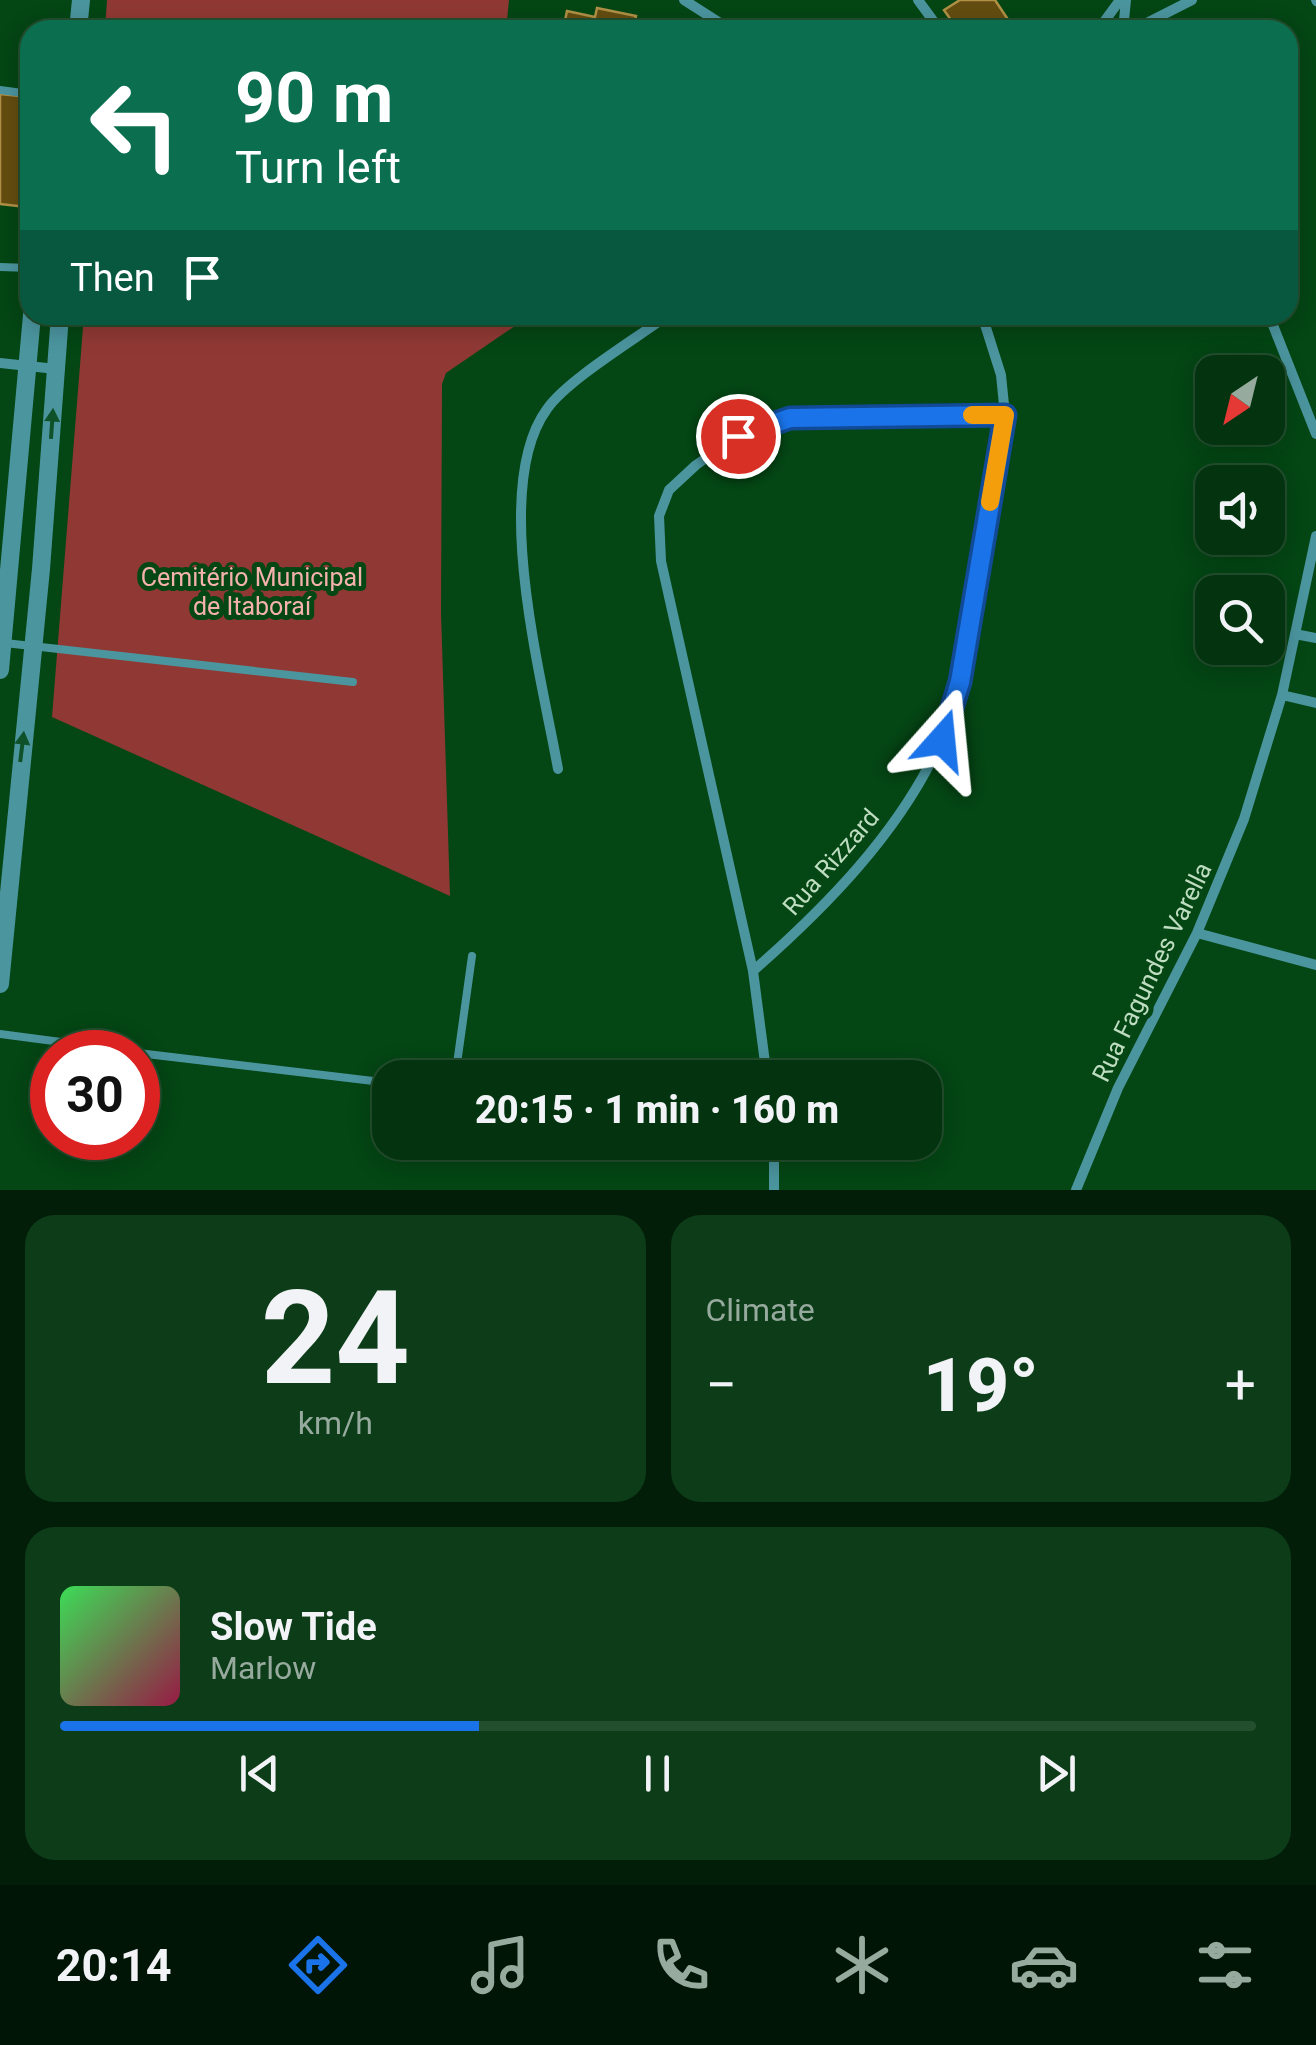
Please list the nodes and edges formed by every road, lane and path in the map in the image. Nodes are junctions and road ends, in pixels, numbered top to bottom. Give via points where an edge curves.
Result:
1 (684, 0) edge
2 (1123, 0) edge
3 (1192, 0) edge
4 (715, 20) edge
5 (1106, 20) edge
6 (1153, 20) edge
7 (31, 325) edge
8 (59, 325) edge
9 (654, 325) edge
10 (985, 325) edge
11 (1272, 325) edge
12 (0, 363) edge
13 (26, 367) junction
14 (56, 369) junction
15 (1005, 415) junction
16 (1316, 434) edge
17 (1316, 536) edge
18 (1295, 634) junction
19 (1316, 638) edge
20 (2, 643) junction
21 (32, 647) junction
22 (0, 670) edge
23 (353, 682) dead end
24 (1282, 696) junction
25 (1316, 703) edge
26 (558, 770) dead end
27 (7, 816) edge
28 (1198, 933) junction
29 (472, 956) dead end
30 (1316, 965) edge
31 (752, 971) junction
32 (0, 984) edge
33 (0, 1034) edge
34 (30, 1038) edge
35 (160, 1055) edge
36 (458, 1060) edge
37 (764, 1060) edge
38 (372, 1081) edge
39 (774, 1160) edge
40 (774, 1190) edge
41 (1076, 1190) edge

1 - 4 street
2 - 5 street
3 - 6 street
7 - 13 street
8 - 14 street
9 - 26 street via 560,394 537,424 520,486 522,560
10 - 15 street, Rua Rizzard
11 - 16 street
12 - 13 street
13 - 14 street
13 - 20 street
21 -> 14 street
15 - 31 street, Rua Rizzard via 960,682 942,740 916,792 869,852 801,929
15 - 31 street via 790,418 738,436 669,490 659,516 661,561
17 - 18 street, Rua Fagundes Varella
18 - 19 street
18 - 24 street, Rua Fagundes Varella
20 - 21 lane
20 - 22 street
21 - 23 lane
27 -> 21 street
24 - 25 street
24 - 28 street, Rua Fagundes Varella
27 - 32 street
28 - 30 street
28 - 41 street, Rua Fagundes Varella via 1118,1088
29 - 36 lane
31 - 37 street
33 - 34 lane
35 - 38 lane
39 - 40 street

